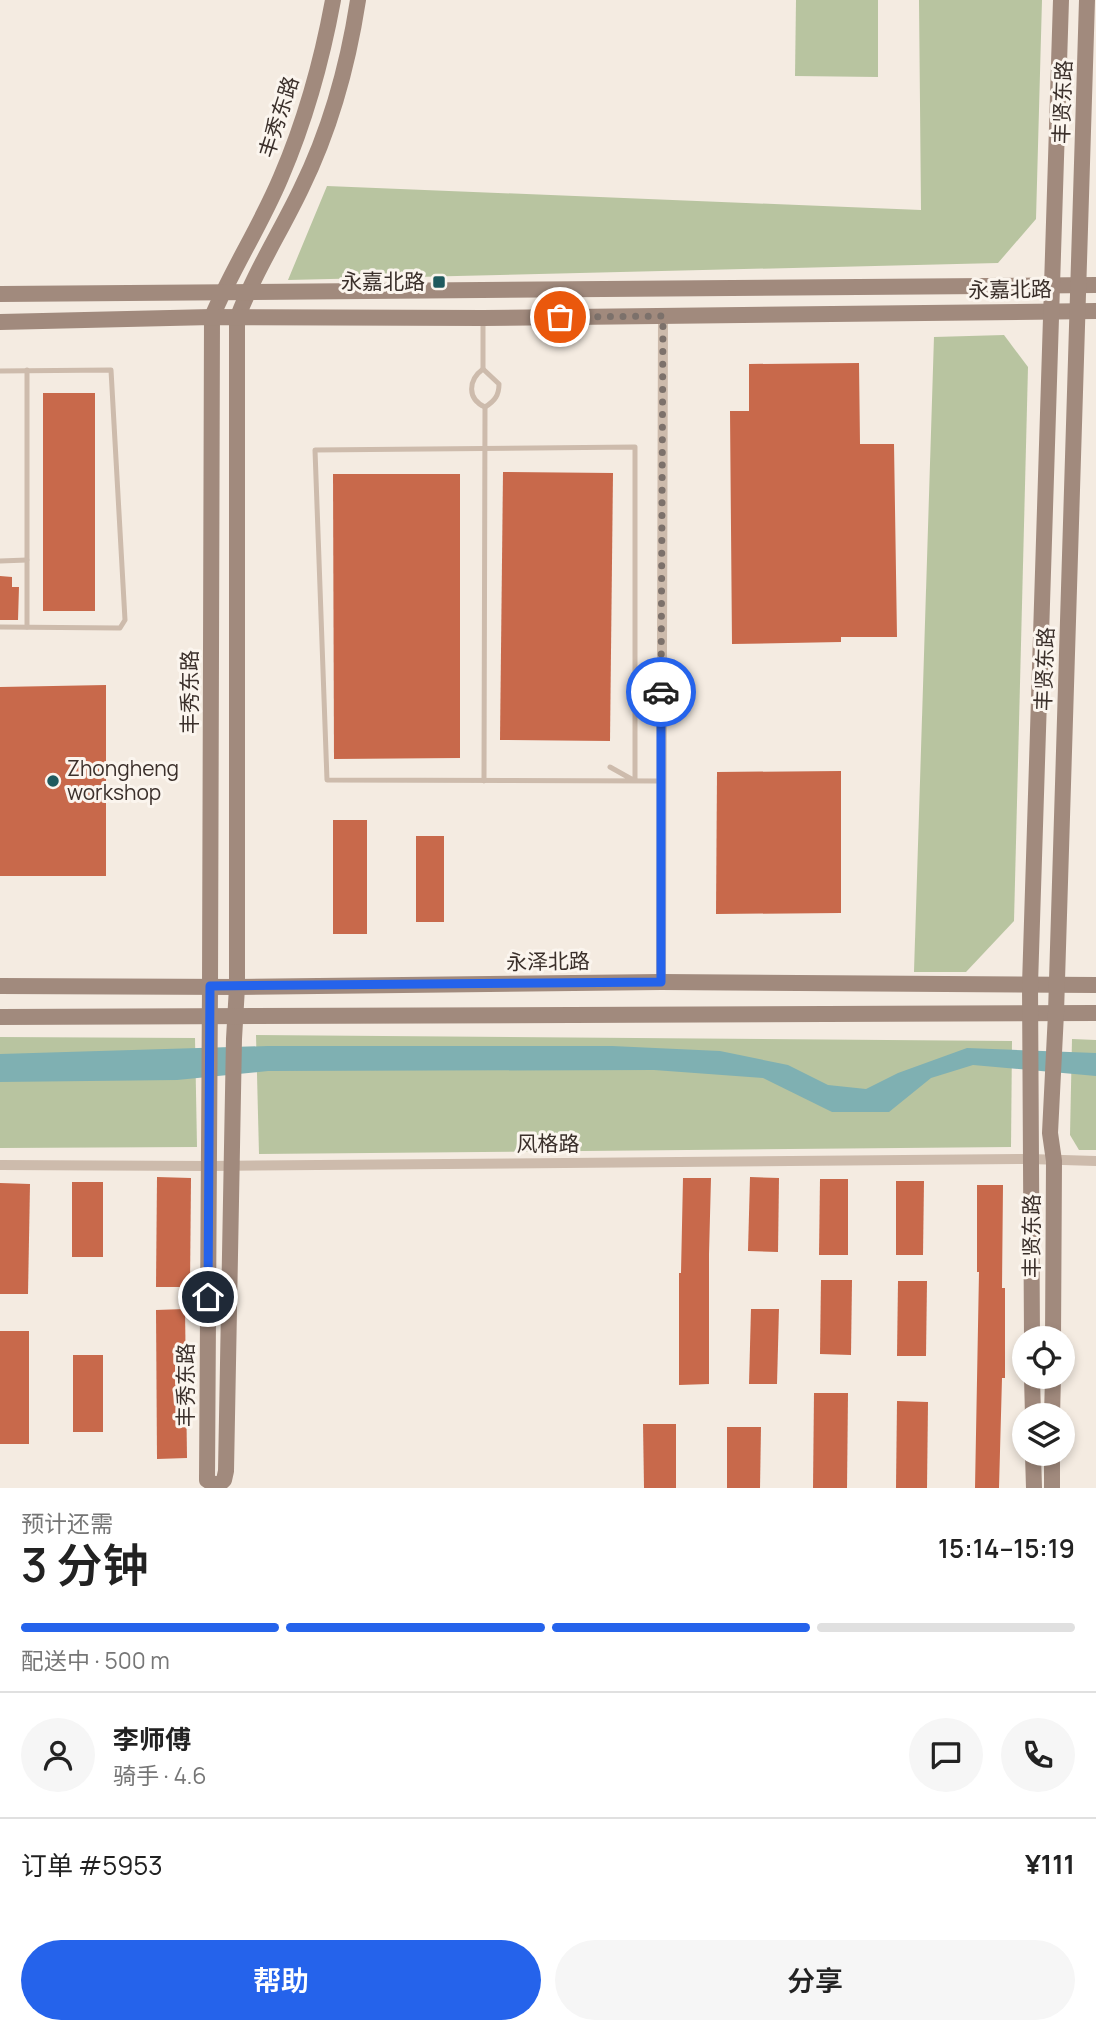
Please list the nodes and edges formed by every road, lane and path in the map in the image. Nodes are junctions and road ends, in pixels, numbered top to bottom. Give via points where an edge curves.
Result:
1 (333, 0) edge
2 (358, 0) edge
3 (1061, 0) edge
4 (1087, 0) edge
5 (1053, 285) junction
6 (1078, 285) junction
7 (1096, 285) edge
8 (222, 293) junction
9 (247, 293) junction
10 (0, 294) edge
11 (1052, 310) junction
12 (1077, 311) junction
13 (1096, 311) edge
14 (663, 316) junction
15 (212, 317) junction
16 (237, 318) junction
17 (483, 318) junction
18 (0, 322) edge
19 (483, 369) junction
20 (27, 370) junction
21 (0, 371) edge
22 (485, 407) junction
23 (486, 448) junction
24 (0, 561) edge
25 (27, 561) junction
26 (0, 627) edge
27 (27, 627) junction
28 (610, 766) dead end
29 (484, 781) junction
30 (635, 781) junction
31 (661, 781) junction
32 (661, 982) junction
33 (1030, 985) junction
34 (1096, 985) edge
35 (0, 986) edge
36 (210, 986) junction
37 (1055, 986) junction
38 (237, 987) junction
39 (1056, 1013) junction
40 (1096, 1013) edge
41 (1030, 1014) junction
42 (0, 1017) edge
43 (210, 1017) junction
44 (236, 1017) junction
45 (1030, 1159) junction
46 (1054, 1161) junction
47 (1096, 1161) edge
48 (0, 1165) edge
49 (232, 1165) junction
50 (209, 1166) junction
51 (1032, 1326) edge
52 (1053, 1326) edge
53 (1033, 1466) edge
54 (1052, 1466) edge
55 (218, 1487) edge
56 (1034, 1488) edge
57 (1052, 1488) edge

1 - 8 street, 丰秀东路 via 311,93 281,176
2 - 9 street, 丰秀东路 via 337,102 302,187
3 - 5 street, 丰贤东路
4 - 6 street, 丰贤东路
5 - 6 street, 永嘉北路
5 - 9 street, 永嘉北路
5 - 11 street, 丰贤东路
6 - 7 street, 永嘉北路
6 - 12 street, 丰贤东路
8 - 9 street, 永嘉北路
8 - 10 street, 永嘉北路
8 - 15 street, 丰秀东路
9 - 16 street, 丰秀东路
11 - 12 street, 永嘉北路
11 - 14 street, 永嘉北路
11 - 33 street, 丰贤东路
12 - 13 street, 永嘉北路
12 - 37 street, 丰贤东路
14 - 17 street, 永嘉北路
14 - 31 street
15 - 16 street, 永嘉北路
15 - 18 street, 永嘉北路
15 - 36 street, 丰秀东路
16 - 17 street, 永嘉北路
16 - 38 street, 丰秀东路
17 - 19 lane
19 - 22 lane via 476,375 471,393 477,404
19 - 22 lane via 499,384 494,402
20 - 21 lane
20 - 25 lane
20 - 27 lane via 111,370 125,621 120,628
22 - 23 lane
23 - 29 lane
23 - 29 lane via 315,450 327,780
23 - 30 lane via 635,447
24 - 25 lane
25 - 27 lane
26 - 27 lane
28 - 30 lane
29 - 30 lane
30 - 31 lane
31 - 32 street
32 - 33 street, 永泽北路
32 - 38 street, 永泽北路
33 - 37 street, 永泽北路
33 - 41 street, 丰贤东路
34 - 37 street, 永泽北路
35 - 36 street, 永泽北路
36 - 38 street, 永泽北路
36 - 43 street, 丰秀东路
37 - 39 street, 丰贤东路
38 - 44 street, 丰秀东路
39 - 40 street
39 - 41 street
39 - 46 street, 丰贤东路 via 1050,1133
41 - 44 street
41 - 45 street, 丰贤东路
42 - 43 street
43 - 44 street
43 - 50 street, 丰秀东路
44 - 49 street, 丰秀东路
45 - 46 street, 风格路
45 - 49 street, 风格路
45 - 51 street, 丰贤东路
46 - 47 street, 风格路
46 - 52 street, 丰贤东路
48 - 50 street, 风格路
49 - 50 street, 风格路
49 - 55 street, 丰秀东路 via 226,1471
50 - 55 street, 丰秀东路 via 206,1480
53 - 56 street
54 - 57 street

